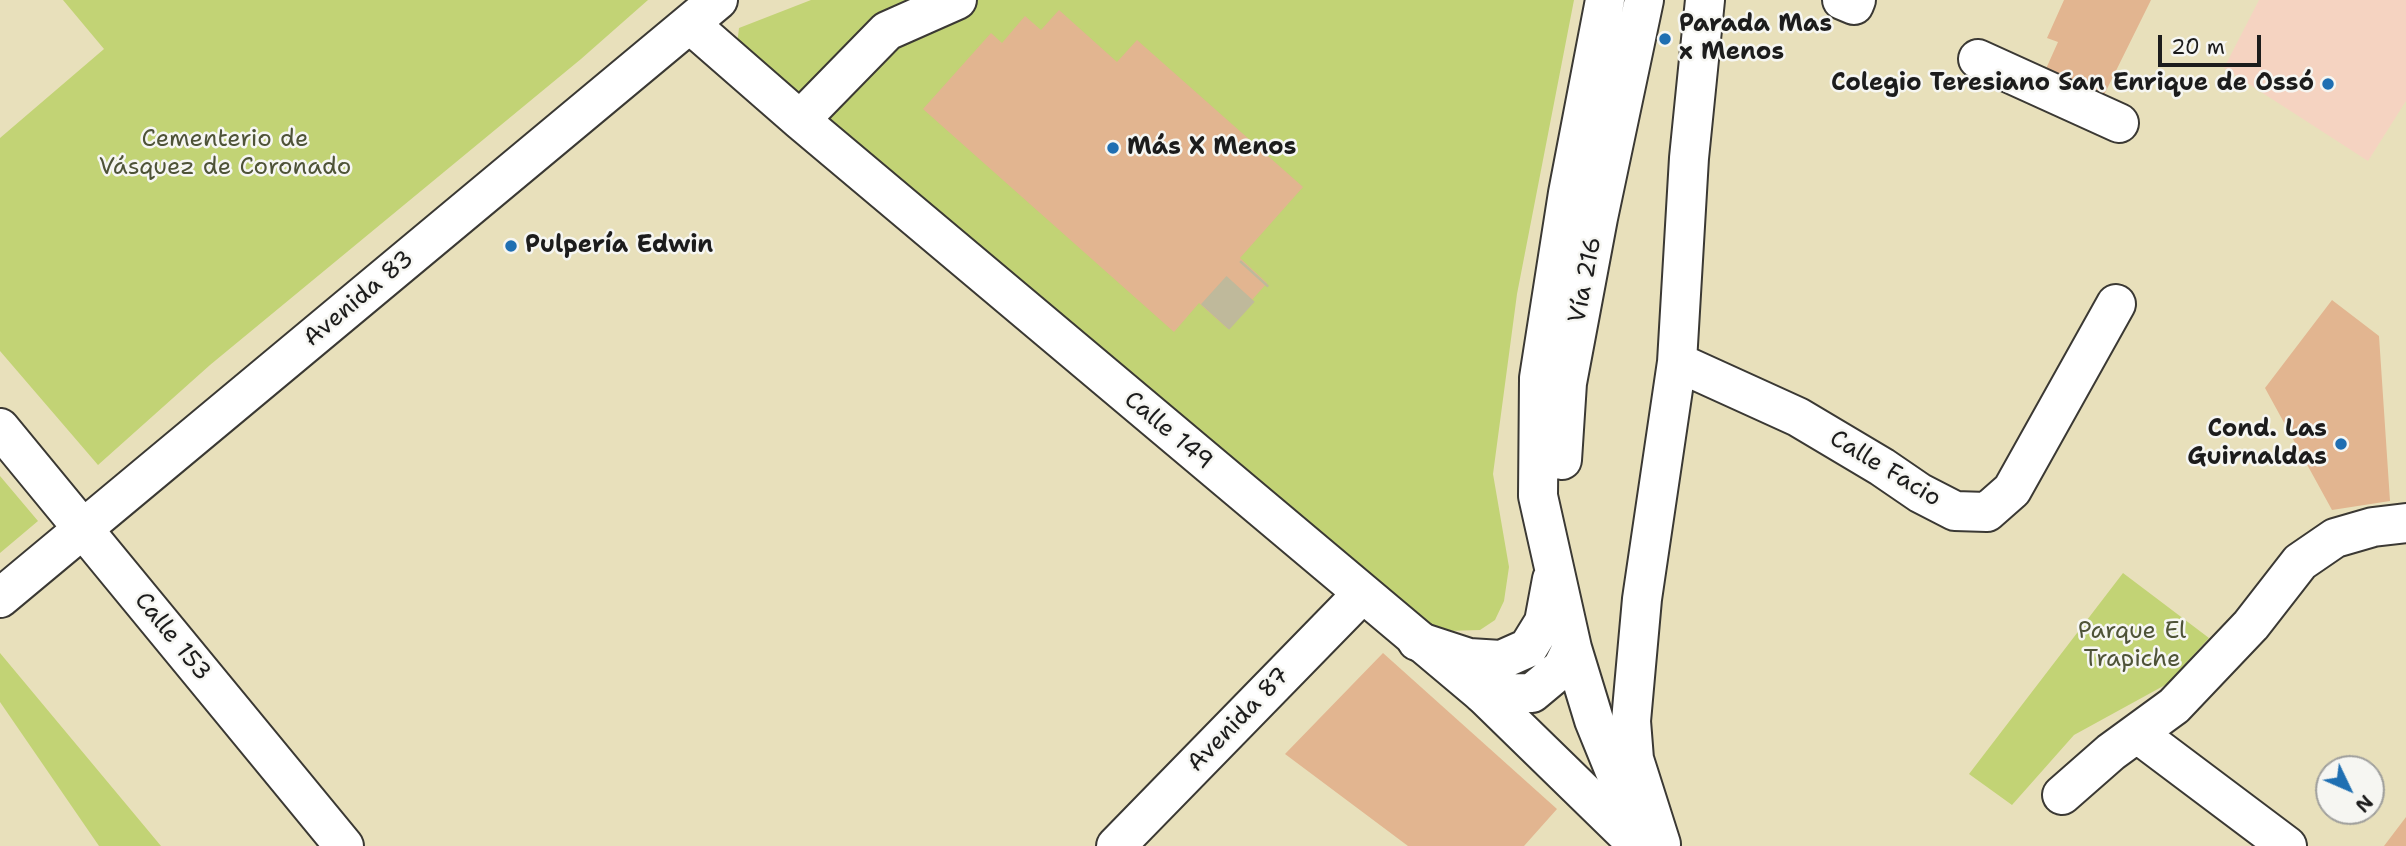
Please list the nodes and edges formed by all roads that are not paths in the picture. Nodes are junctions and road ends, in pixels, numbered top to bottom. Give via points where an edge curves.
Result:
1 (957, 0) edge
2 (1605, 0) edge
3 (1644, 0) edge
4 (1705, 0) edge
5 (1842, 0) edge
6 (1856, 0) edge
7 (704, 12) edge
8 (1978, 59) dead end
9 (800, 120) junction
10 (2119, 123) dead end
11 (2116, 304) dead end
12 (1677, 362) junction
13 (0, 428) edge
14 (2406, 523) edge
15 (83, 529) junction
16 (1555, 563) junction
17 (1362, 594) junction
18 (0, 598) edge
19 (1417, 641) junction
20 (1572, 648) junction
21 (1483, 694) junction
22 (2138, 734) junction
23 (2062, 795) dead end
24 (344, 846) edge
25 (1116, 846) edge
26 (1639, 846) edge
27 (1653, 846) edge
28 (1661, 846) edge
29 (2287, 846) edge

1 - 9 street via 887,31
2 - 16 street, Vía 216 via 1567,193 1539,378 1538,496
3 - 16 street, Vía 216 via 1567,383
4 - 12 street via 1689,158
5 - 6 street via 1854,5
7 - 9 street, Calle 149
7 - 15 street, Avenida 83
8 - 10 street
9 - 17 street, Calle 149
11 - 12 street, Calle Facio via 2012,490 1987,512 1955,511 1798,417
12 - 28 street via 1642,599 1630,721 1634,759
13 - 15 street, Calle 153
14 - 22 street via 2335,538 2300,562 2221,657 2174,706
15 - 18 street, Avenida 83
15 - 24 street, Calle 153
16 - 19 street via 1544,622 1528,648 1501,660 1469,658
16 - 20 street, Vía 216
17 - 19 street, Calle 149
17 - 25 street, Avenida 87
19 - 21 street, Calle 149
20 - 21 street via 1562,667 1532,693
20 - 27 street, Vía 216 via 1613,771
21 - 26 street, Calle 149
22 - 23 street via 2111,751
22 - 29 street

